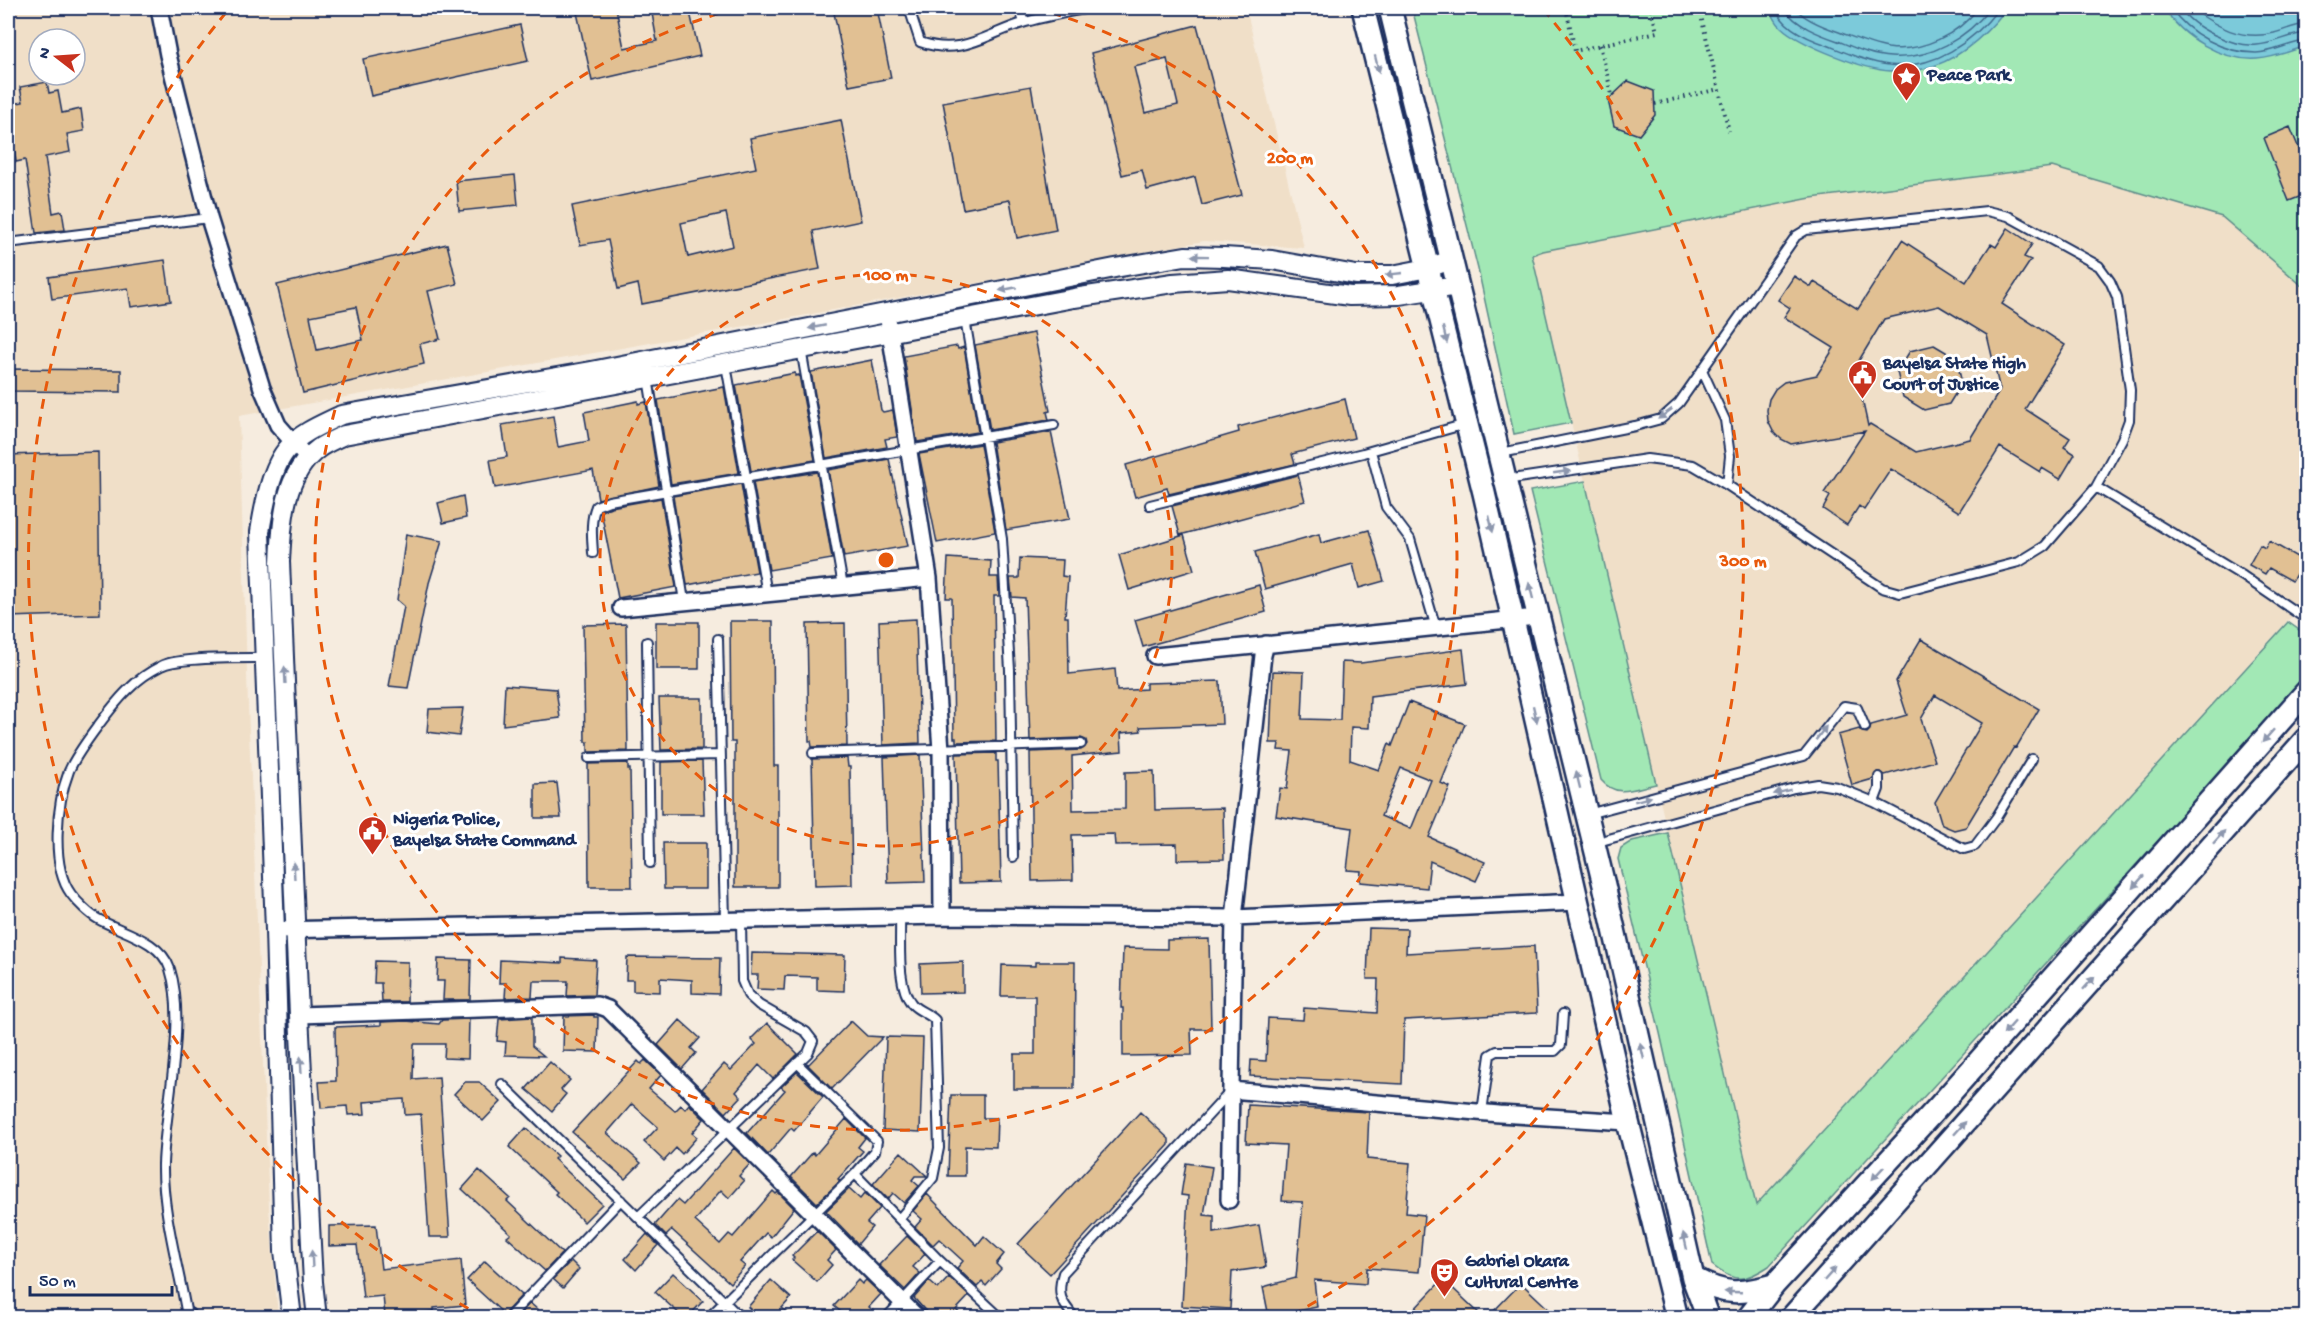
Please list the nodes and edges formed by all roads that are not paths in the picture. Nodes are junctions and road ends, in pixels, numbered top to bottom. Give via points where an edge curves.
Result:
1 (159, 8) edge
2 (909, 8) edge
3 (1019, 8) edge
4 (1089, 8) edge
5 (1363, 8) edge
6 (1390, 8) edge
7 (1024, 22) junction
8 (209, 218) junction
9 (8, 242) edge
10 (1450, 260) junction
11 (1428, 268) junction
12 (1457, 286) junction
13 (1434, 291) junction
14 (888, 313) junction
15 (965, 319) junction
16 (889, 333) junction
17 (801, 349) junction
18 (726, 363) junction
19 (1702, 370) junction
20 (648, 378) junction
21 (1467, 424) junction
22 (1054, 425) dead end
23 (985, 436) junction
24 (292, 444) junction
25 (909, 449) junction
26 (1371, 451) junction
27 (1497, 453) junction
28 (308, 459) junction
29 (821, 463) junction
30 (747, 479) junction
31 (1504, 480) junction
32 (1727, 484) junction
33 (2096, 487) junction
34 (666, 492) junction
35 (1150, 505) dead end
36 (592, 553) dead end
37 (929, 578) junction
38 (843, 586) junction
39 (767, 594) junction
40 (684, 602) junction
41 (621, 608) dead end
42 (1537, 617) junction
43 (2307, 619) edge
44 (1513, 620) junction
45 (1436, 628) junction
46 (717, 639) dead end
47 (647, 642) dead end
48 (1266, 644) junction
49 (1155, 656) dead end
50 (265, 658) junction
51 (2307, 692) edge
52 (1864, 727) dead end
53 (2307, 739) edge
54 (1081, 744) dead end
55 (1011, 747) junction
56 (941, 750) junction
57 (813, 753) dead end
58 (720, 755) junction
59 (650, 757) junction
60 (589, 758) dead end
61 (2032, 759) dead end
62 (1879, 777) dead end
63 (1874, 802) junction
64 (1587, 814) junction
65 (1594, 843) junction
66 (1013, 857) dead end
67 (650, 863) dead end
68 (1578, 902) junction
69 (900, 916) junction
70 (942, 916) junction
71 (1234, 918) junction
72 (733, 920) junction
73 (297, 929) junction
74 (275, 930) junction
75 (1563, 1014) dead end
76 (299, 1015) junction
77 (796, 1063) junction
78 (502, 1084) dead end
79 (1231, 1090) junction
80 (1482, 1112) junction
81 (1628, 1122) junction
82 (729, 1129) junction
83 (855, 1174) junction
84 (621, 1200) junction
85 (1229, 1200) dead end
86 (814, 1214) junction
87 (638, 1217) junction
88 (899, 1219) junction
89 (940, 1261) junction
90 (1694, 1278) junction
91 (1774, 1285) junction
92 (724, 1301) junction
93 (902, 1302) junction
94 (187, 1317) edge
95 (292, 1317) edge
96 (317, 1317) edge
97 (508, 1317) edge
98 (708, 1317) edge
99 (741, 1317) edge
100 (886, 1317) edge
101 (918, 1317) edge
102 (998, 1317) edge
103 (1076, 1317) edge
104 (1677, 1317) edge
105 (1708, 1317) edge
106 (1748, 1317) edge
107 (1791, 1317) edge

1 - 8 street
2 - 7 lane via 920,42 931,46 972,44
3 - 7 lane
4 - 7 lane
5 -> 11 main road
6 - 10 main road
8 - 9 lane
8 - 24 street via 262,388 278,425
10 - 11 street
10 - 12 main road
11 - 13 main road
11 -> 14 street via 1392,275 1356,274 1272,260 1185,256
12 - 13 street
12 - 27 main road
13 - 15 street via 1350,296 1228,279 1173,283
13 -> 21 main road
14 - 16 street
14 -> 24 street via 341,415
15 - 16 street
15 - 23 lane
16 - 17 street
16 - 25 street
17 - 18 street
17 - 29 lane
18 - 20 street
18 - 30 lane
19 -> 27 lane via 1679,403 1661,419
19 - 32 lane via 1725,420 1730,456
19 - 33 lane via 1796,236 1806,230 1987,211 2008,216 2098,266 2117,297 2130,390 2129,420
20 - 28 street via 344,435 319,448
20 - 34 lane
21 - 26 lane
21 -> 44 main road
22 - 23 lane
23 - 25 lane
23 - 55 lane via 1002,539
24 - 28 street
24 - 50 street via 274,474 260,532
25 - 29 lane
25 - 37 street
26 - 35 lane
26 - 45 lane via 1386,507 1410,539
27 - 31 main road
73 -> 28 street via 280,562 283,509 298,470
29 - 30 lane
29 - 38 lane
30 - 34 lane
30 - 39 lane
31 -> 32 lane via 1647,459 1693,465
42 -> 31 main road
32 - 33 lane via 1882,588 1900,592 2019,562 2045,546
33 - 43 lane
34 - 36 lane via 596,506 591,525
34 - 40 lane
37 - 38 street
37 - 56 street
38 - 39 street
39 - 40 street
40 - 41 street
42 - 44 street
64 -> 42 main road
44 - 45 street
44 -> 68 main road
45 - 48 street
46 - 58 lane
47 - 59 lane
48 - 49 street
48 - 71 street
50 - 74 street
50 - 94 lane via 162,665 130,687 82,748 61,798 60,871 71,894 96,918 151,944 170,967 176,1001 163,1165
51 -> 91 main road via 1939,1106
64 -> 52 lane via 1804,756 1844,706 1857,708
107 -> 53 main road
54 - 55 lane
55 - 56 lane
55 - 66 lane
56 - 57 lane
56 - 70 street
58 - 59 lane
58 - 72 lane
59 - 60 lane
59 - 67 lane
61 - 63 lane via 1975,846 1964,849
62 - 63 lane
63 -> 65 lane via 1818,784
64 - 65 main road
90 -> 65 main road
68 - 71 street
68 - 81 main road
69 - 70 street
69 - 72 street
69 - 88 lane via 902,985 914,1007 935,1020 939,1148 933,1178
70 - 71 street
71 - 79 street
72 - 73 street
72 - 77 lane via 742,981 748,995 806,1032 813,1041 808,1053
73 - 74 street
73 - 76 street
74 - 95 street via 284,1251
75 - 80 lane via 1561,1045 1555,1051 1497,1051 1490,1055
76 - 82 street via 597,1005 617,1017
96 -> 76 street
77 - 82 lane
77 - 83 lane via 877,1141 875,1150
78 - 84 lane
79 - 80 street
79 - 85 street
79 - 103 lane via 1063,1272 1058,1290 1064,1306
80 - 81 street
81 - 104 main road
82 - 86 street
82 - 87 lane
83 - 86 lane
83 - 88 lane
84 - 87 lane
84 - 97 lane
86 - 92 lane
86 - 93 street
87 - 92 lane
88 - 89 lane
89 - 93 lane
89 - 102 lane
91 -> 90 main road via 1728,1293
90 - 105 main road
91 - 106 main road
92 - 98 lane
92 - 99 lane
93 - 100 lane
93 - 101 street

